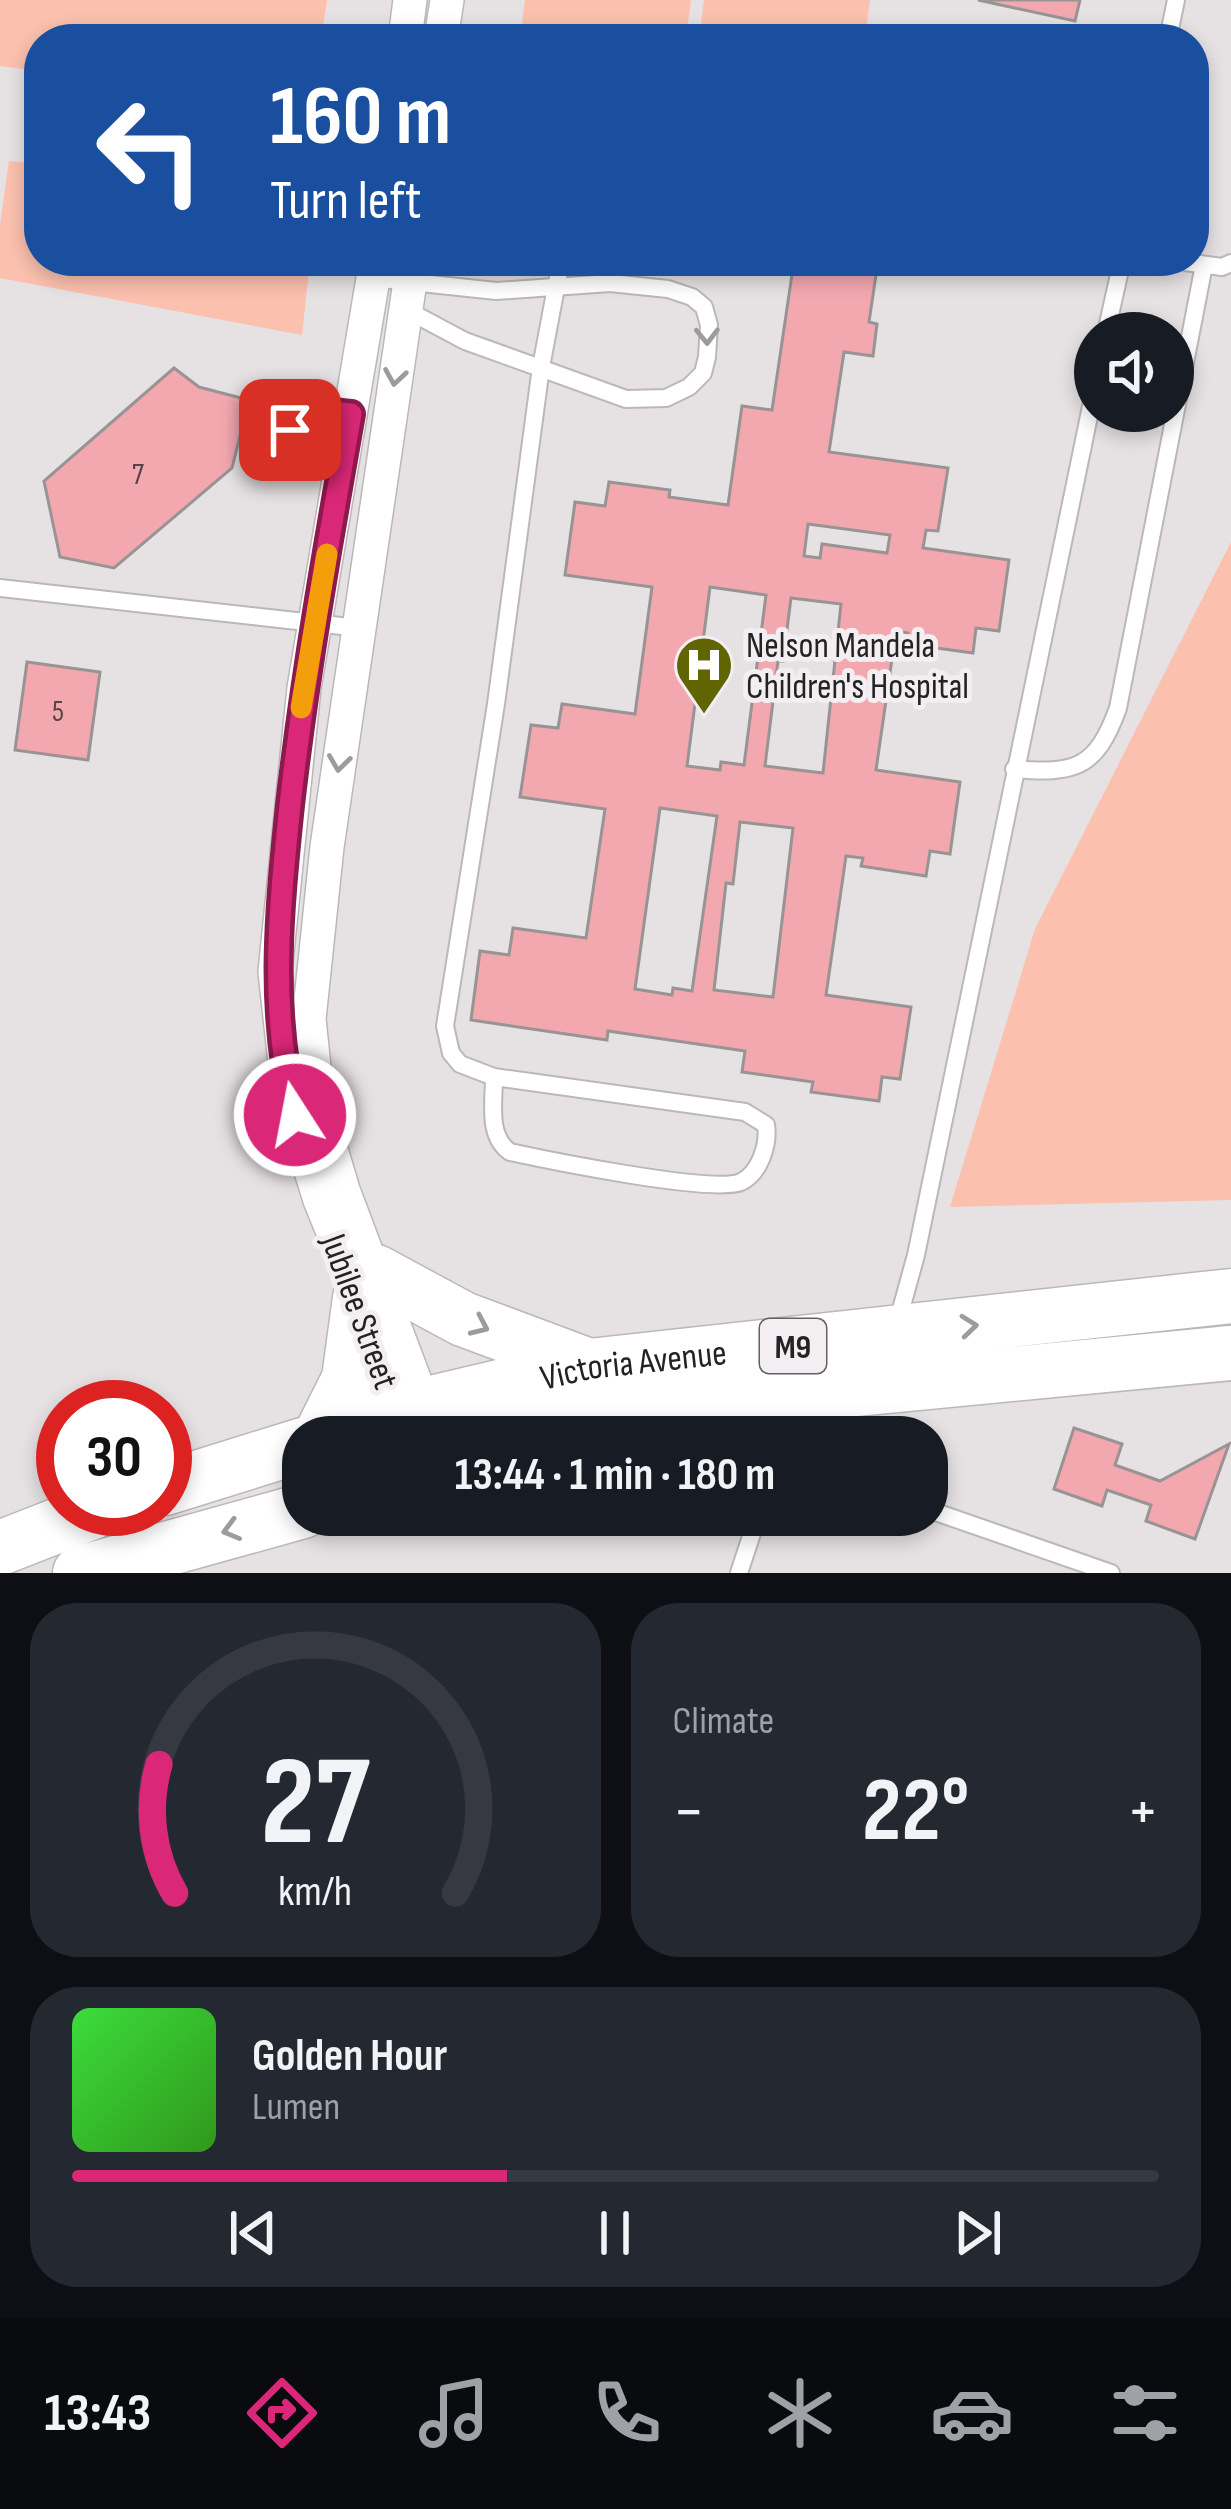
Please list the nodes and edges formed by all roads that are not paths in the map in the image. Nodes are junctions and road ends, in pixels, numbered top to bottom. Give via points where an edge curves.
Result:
1 (559, 276) edge
2 (1119, 276) edge
3 (1202, 276) edge
4 (373, 280) edge
5 (410, 283) edge
6 (557, 288) junction
7 (1111, 312) edge
8 (542, 368) junction
9 (351, 414) junction
10 (1085, 432) edge
11 (286, 443) dead end
12 (0, 588) edge
13 (315, 624) junction
14 (359, 628) junction
15 (1014, 769) junction
16 (494, 1077) junction
17 (331, 1195) junction
18 (368, 1285) junction
19 (1231, 1296) edge
20 (1231, 1353) edge
21 (889, 1359) junction
22 (590, 1366) junction
23 (782, 1384) edge
24 (333, 1416) edge
25 (414, 1416) edge
26 (437, 1416) edge
27 (612, 1416) edge
28 (282, 1452) edge
29 (192, 1480) edge
30 (282, 1516) edge
31 (948, 1516) edge
32 (36, 1520) edge
33 (0, 1523) edge
34 (36, 1534) edge
35 (751, 1536) edge
36 (0, 1548) edge
37 (80, 1573) edge
38 (739, 1573) edge
39 (1112, 1573) edge

1 - 6 lane
2 - 7 lane
3 - 15 lane via 1108,735 1076,768
4 - 5 lane
4 - 5 lane
4 - 9 street, Jubilee Street
5 - 6 lane
5 - 8 lane via 442,332
5 -> 14 street, Jubilee Street
6 - 8 lane
6 -> 8 lane via 610,283 692,297 709,325 707,357 689,388 666,398 626,399
8 - 16 lane via 445,1026 460,1064
9 - 11 lane via 303,414
9 - 13 street, Jubilee Street
10 - 15 lane
12 - 13 lane
13 - 14 lane
13 - 17 street, Jubilee Street via 275,972 288,1089
14 -> 17 street, Jubilee Street via 309,1019
15 - 21 lane
16 - 16 lane via 745,1112 766,1125 764,1151 738,1184 510,1151 494,1131
17 - 18 street, Jubilee Street
18 -> 22 main road
18 - 24 main road
18 - 25 street, Jubilee Street
21 -> 19 main road, Victoria Avenue / M9
20 - 21 main road, Victoria Avenue / M9
21 - 23 main road, Victoria Avenue / M9
22 - 23 main road, Victoria Avenue / M9
22 - 26 main road, Victoria Avenue / M9
23 - 27 main road, Victoria Avenue / M9
28 - 29 main road
30 -> 37 main road
31 - 39 lane
32 - 33 main road
34 - 36 main road
35 - 38 lane

